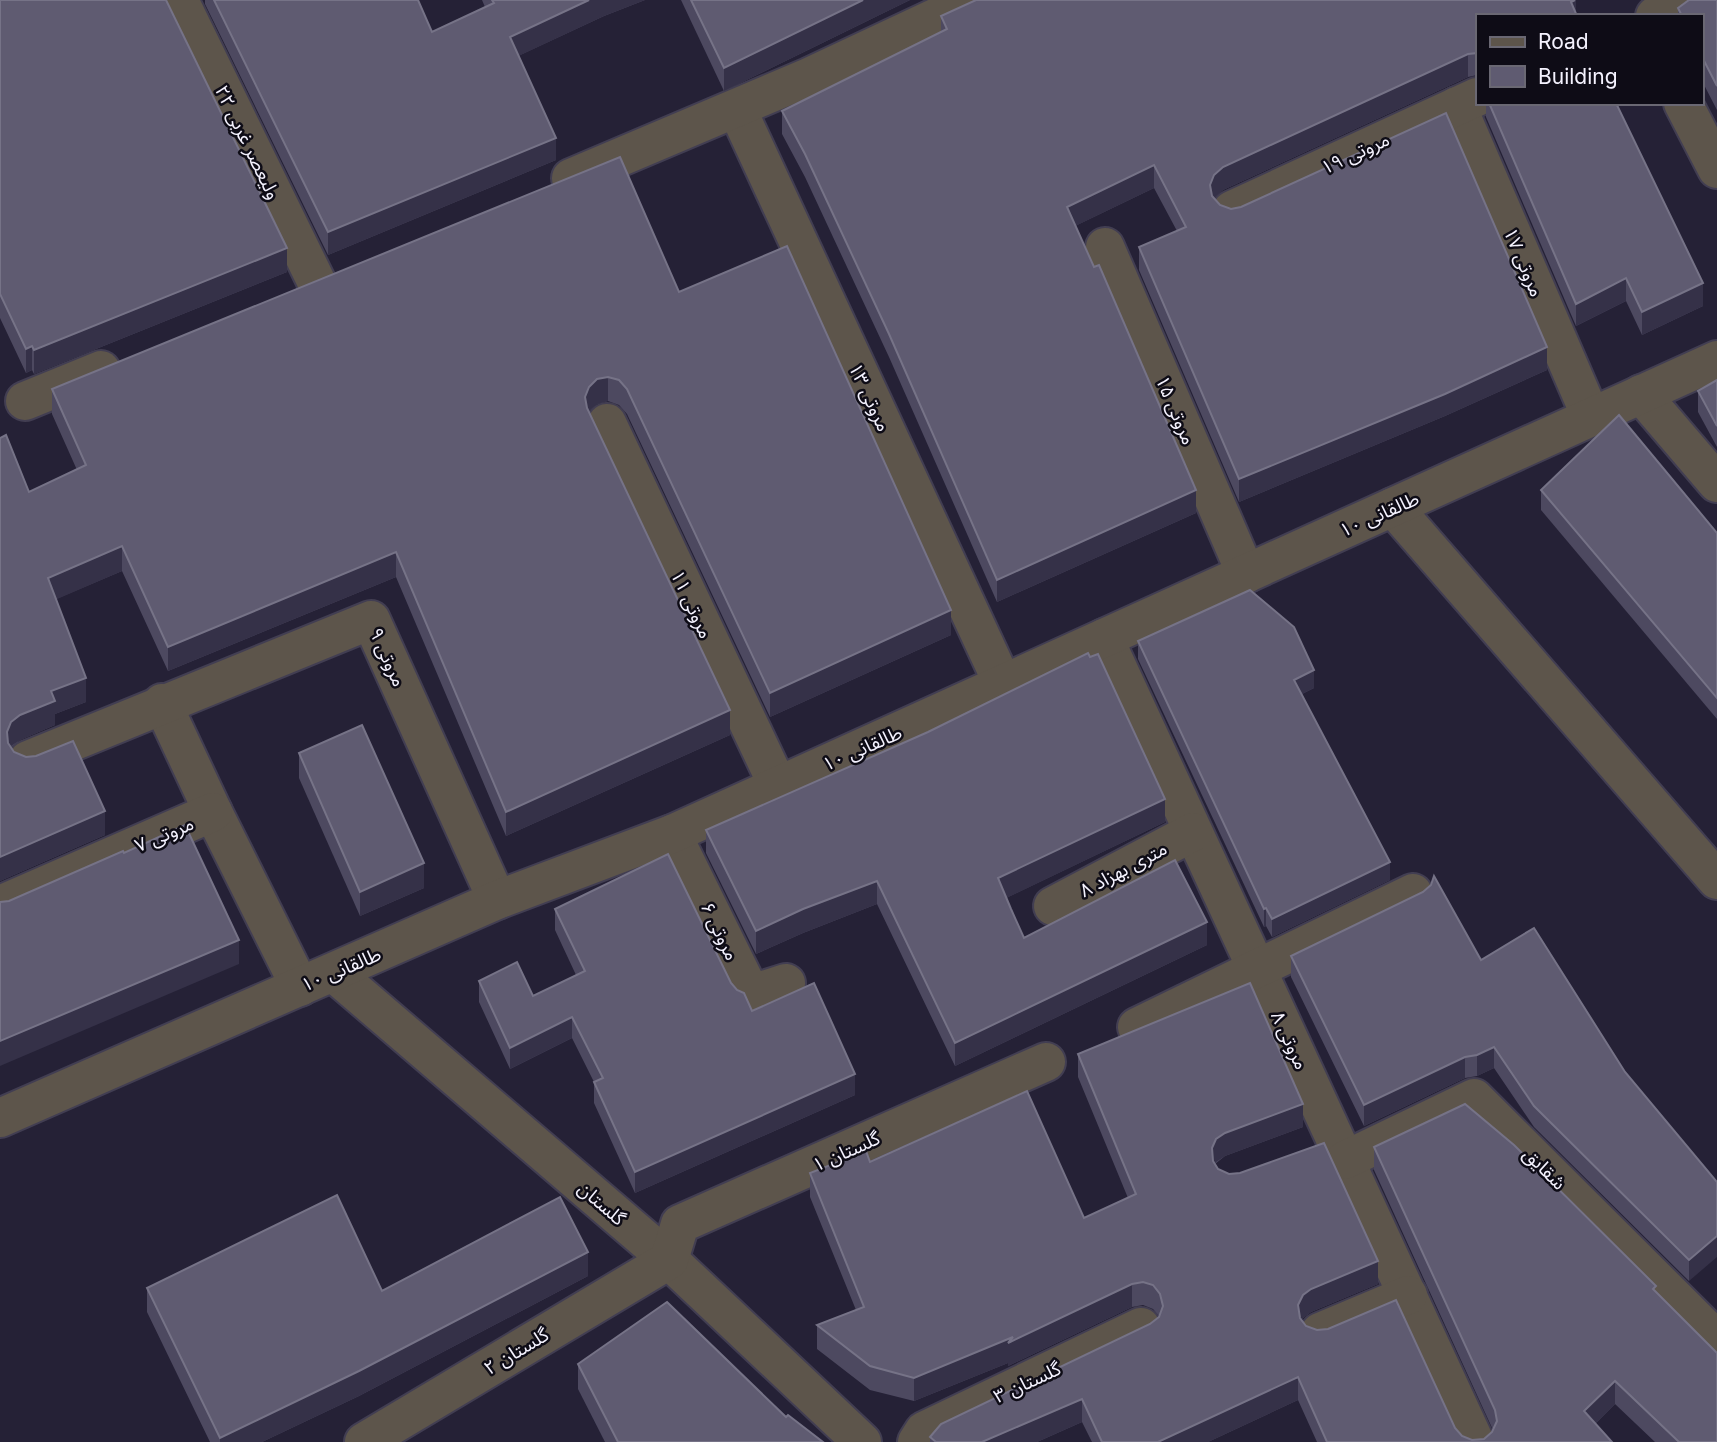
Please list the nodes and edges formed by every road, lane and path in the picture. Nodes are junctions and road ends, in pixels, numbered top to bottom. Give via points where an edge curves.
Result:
1 (179, 0) edge
2 (973, 0) edge
3 (1688, 0) edge
4 (907, 14) edge
5 (1659, 14) edge
6 (1467, 102) edge
7 (1684, 105) edge
8 (737, 109) junction
9 (1717, 169) edge
10 (533, 194) edge
11 (1232, 210) edge
12 (1105, 247) dead end
13 (279, 299) edge
14 (127, 360) edge
15 (1717, 360) edge
16 (1641, 394) junction
17 (25, 401) dead end
18 (1591, 417) junction
19 (607, 423) dead end
20 (1717, 483) edge
21 (1393, 508) junction
22 (1246, 574) junction
23 (1104, 638) junction
24 (1003, 684) junction
25 (163, 703) junction
26 (28, 760) edge
27 (778, 786) junction
28 (213, 812) junction
29 (1194, 832) junction
30 (672, 834) junction
31 (1717, 880) edge
32 (1413, 893) edge
33 (497, 900) junction
34 (0, 905) edge
35 (1053, 906) dead end
36 (1256, 968) junction
37 (317, 980) junction
38 (786, 984) dead end
39 (1138, 1027) edge
40 (1046, 1062) dead end
41 (0, 1118) edge
42 (1340, 1150) junction
43 (1297, 1153) edge
44 (669, 1261) junction
45 (1408, 1295) junction
46 (1141, 1327) edge
47 (1320, 1332) edge
48 (1717, 1340) edge
49 (364, 1442) edge
50 (862, 1442) edge
51 (917, 1442) edge
52 (1475, 1442) edge

1 - 13 street, ولیعصر غربی ۲۲ via 330,278
2 - 4 street
3 - 5 street
4 - 8 street
6 - 11 street, مروتی ۱۹
6 - 18 street, مروتی ۱۷
7 - 9 street
8 - 10 street
8 - 24 street, مروتی ۱۳
12 - 22 street, مروتی ۱۵
14 - 17 street
15 - 16 street, طالقانی ۱۰
16 - 18 street, طالقانی ۱۰
16 - 20 street
18 - 21 street, طالقانی ۱۰
19 - 27 street, مروتی ۱۱
21 - 22 street, طالقانی ۱۰
21 - 31 street
22 - 23 street, طالقانی ۱۰
23 - 24 street, طالقانی ۱۰
23 - 29 street, مروتی ۸
24 - 27 street, طالقانی ۱۰
25 - 26 street
25 - 28 street, مروتی ۷
25 - 33 street, مروتی ۹ via 371,620
27 - 30 street, طالقانی ۱۰
28 - 34 street, مروتی ۷
28 - 37 street, مروتی ۷
29 - 35 street, ۸ متری بهزاد
29 - 36 street, مروتی ۸
30 - 33 street, طالقانی ۱۰
30 - 38 street, مروتی ۶ via 751,994
32 - 36 street
33 - 37 street, طالقانی ۱۰
36 - 39 street
36 - 42 street, مروتی ۸
37 - 41 street, طالقانی ۱۰
37 - 44 street, گلستان
40 - 44 street, گلستان ۱ via 680,1224
42 - 43 street
42 - 45 street, مروتی ۸
42 - 48 street, شقایق via 1474,1098
44 - 49 street, گلستان ۲
44 - 50 street, گلستان
45 - 47 street
45 - 52 street, مروتی ۸
46 - 51 street, گلستان ۳ via 924,1431

